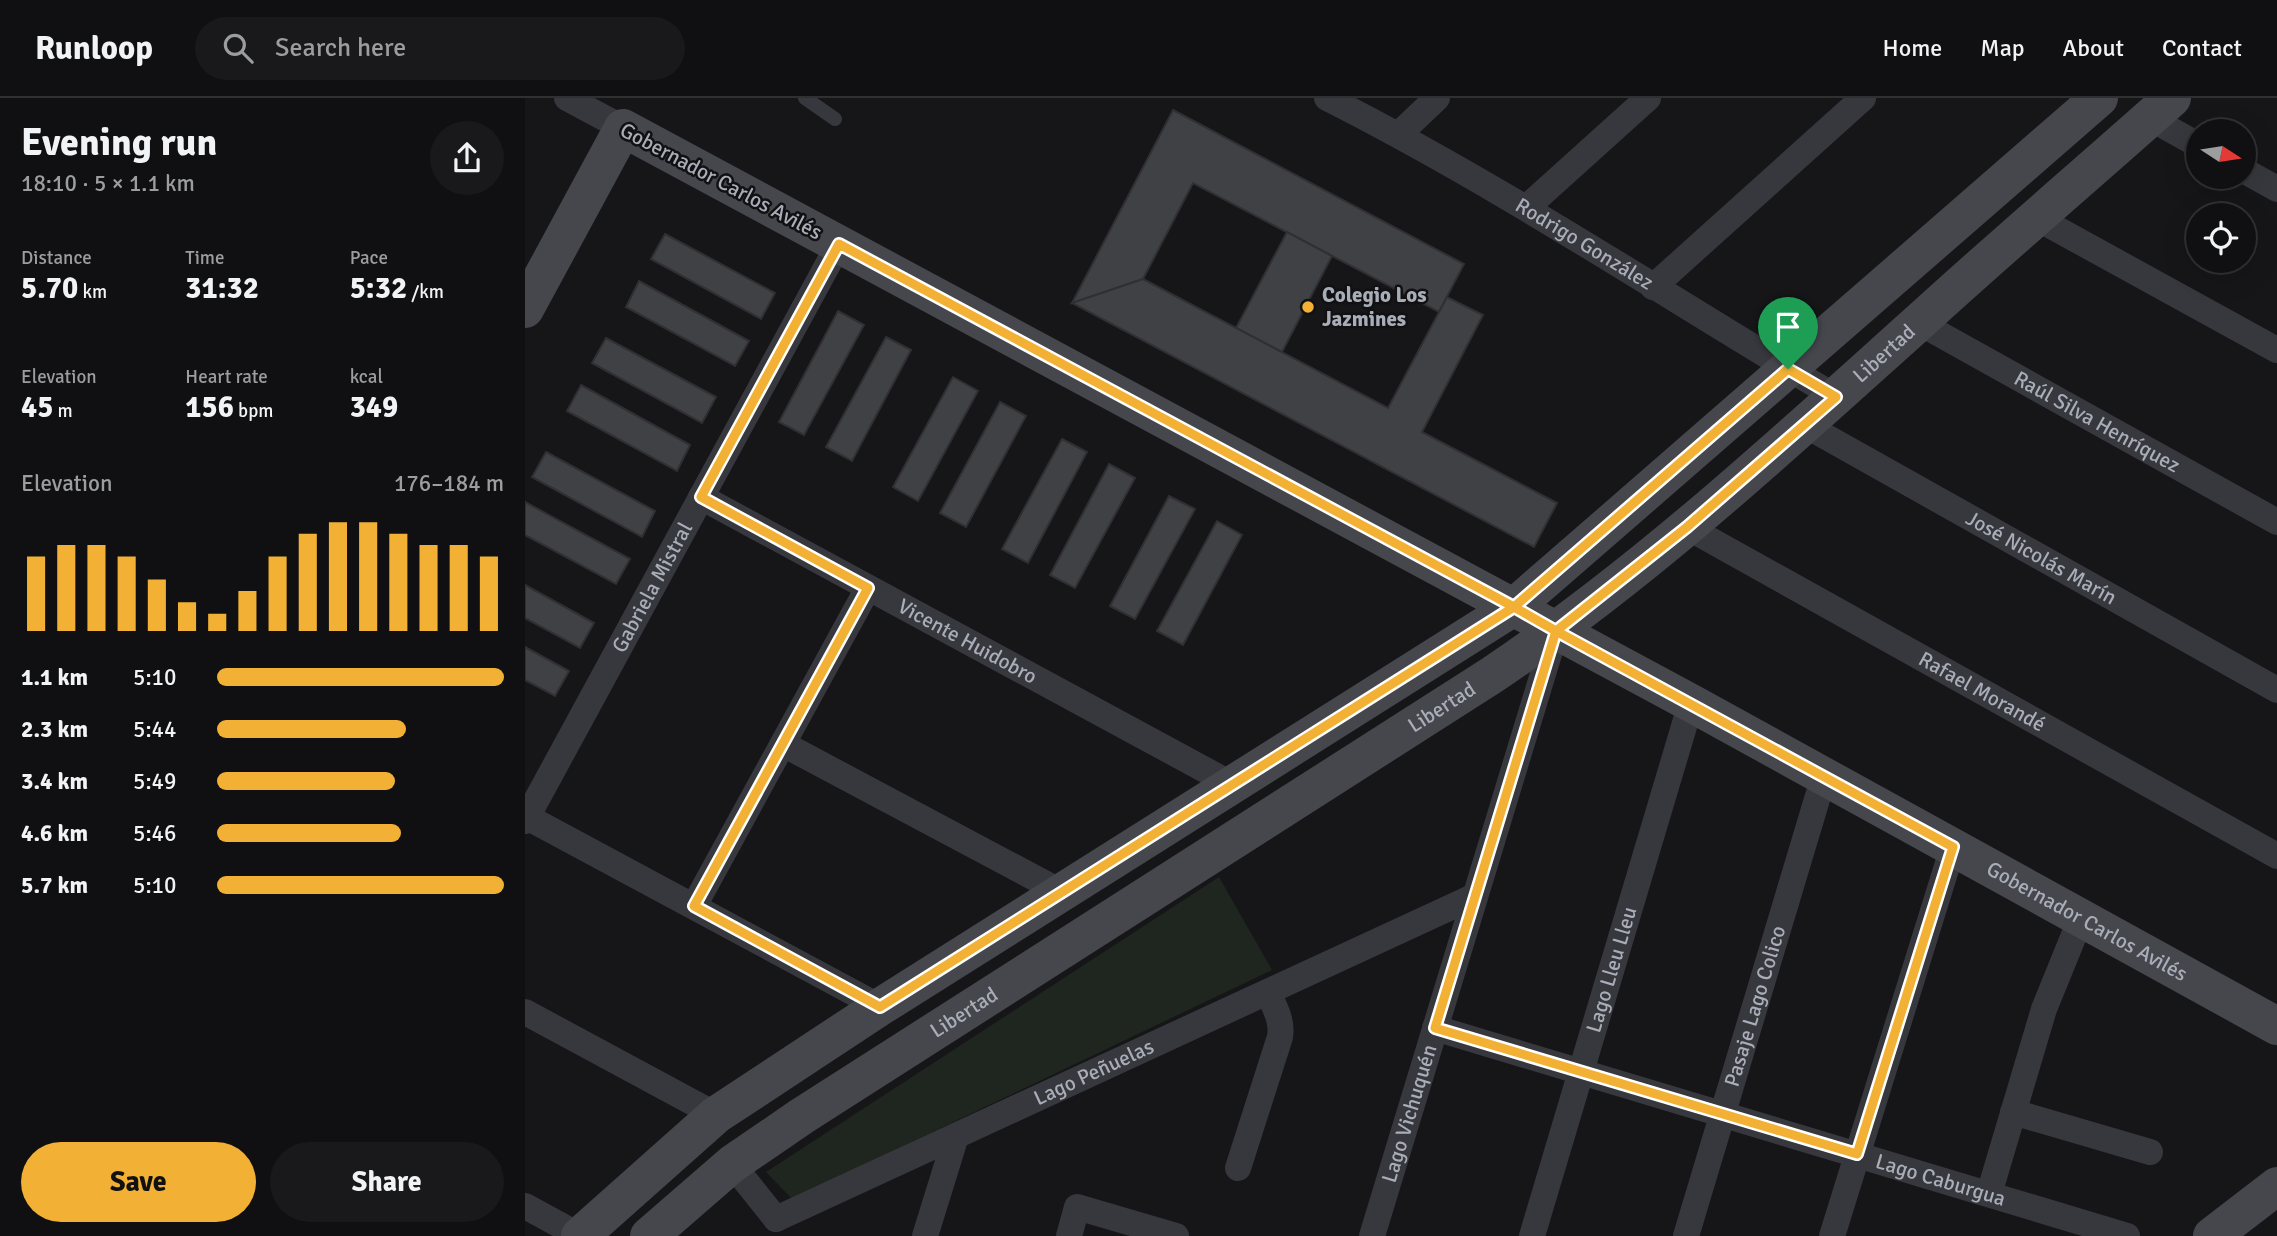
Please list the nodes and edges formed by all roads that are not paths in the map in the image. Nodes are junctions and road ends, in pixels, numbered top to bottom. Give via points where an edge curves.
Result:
1 (567, 98) edge
2 (805, 98) edge
3 (1327, 98) edge
4 (1437, 98) edge
5 (1648, 98) edge
6 (1863, 98) edge
7 (2099, 98) edge
8 (2161, 108) edge
9 (835, 119) dead end
10 (623, 128) junction
11 (2186, 133) edge
12 (1399, 134) junction
13 (2256, 177) edge
14 (2277, 189) edge
15 (1526, 208) junction
16 (2035, 217) junction
17 (839, 244) junction
18 (530, 286) edge
19 (1653, 287) junction
20 (1918, 322) junction
21 (2277, 350) edge
22 (1788, 369) junction
23 (1836, 397) junction
24 (1805, 425) junction
25 (701, 497) junction
26 (2277, 522) edge
27 (1687, 527) junction
28 (868, 588) junction
29 (1514, 607) junction
30 (1556, 631) junction
31 (2277, 690) edge
32 (1691, 703) junction
33 (783, 744) junction
34 (1824, 776) junction
35 (1233, 785) junction
36 (526, 819) edge
37 (1953, 847) junction
38 (2277, 856) edge
39 (1061, 892) junction
40 (1475, 896) junction
41 (694, 906) junction
42 (2081, 918) junction
43 (1268, 992) junction
44 (880, 1007) junction
45 (525, 1012) edge
46 (2277, 1026) edge
47 (1435, 1028) junction
48 (1581, 1072) junction
49 (2013, 1112) junction
50 (1722, 1114) junction
51 (716, 1115) junction
52 (956, 1136) junction
53 (2150, 1152) dead end
54 (1857, 1154) junction
55 (732, 1164) junction
56 (1238, 1168) dead end
57 (2277, 1186) edge
58 (1989, 1194) junction
59 (525, 1206) edge
60 (774, 1227) edge
61 (2222, 1232) edge
62 (580, 1236) edge
63 (649, 1236) edge
64 (925, 1236) edge
65 (1069, 1236) edge
66 (1176, 1236) edge
67 (1372, 1236) edge
68 (1532, 1236) edge
69 (1686, 1236) edge
70 (1832, 1236) edge
71 (2127, 1236) edge

1 - 10 street, Gobernador Carlos Avilés
2 - 9 lane
3 - 12 street, Rodrigo González
4 - 12 street
5 - 15 street
6 - 19 street
7 - 22 street
8 - 11 street
8 - 16 street, Libertad
10 - 17 street, Gobernador Carlos Avilés
10 - 18 street
12 - 15 street, Rodrigo González
13 - 14 street
15 - 19 street, Rodrigo González
16 - 20 street, Libertad
16 - 21 street
17 - 25 street, Gabriela Mistral
17 - 29 street, Gobernador Carlos Avilés
19 - 22 street, Rodrigo González
20 - 23 street, Libertad
20 - 26 street, Raúl Silva Henríquez
22 - 23 street, Rodrigo González
22 - 29 street
23 - 24 street, Libertad
24 - 27 street, Libertad
24 - 31 street, José Nicolás Marín
25 - 28 street, Vicente Huidobro
25 - 36 street, Gabriela Mistral
27 - 30 street, Libertad
27 - 38 street, Rafael Morandé
28 - 33 street
28 - 35 street, Vicente Huidobro
29 - 30 street, Gobernador Carlos Avilés
29 - 35 street
30 - 32 street, Gobernador Carlos Avilés
30 - 40 street, Lago Vichuquén
30 - 55 street, Libertad
32 - 34 street, Gobernador Carlos Avilés
32 - 48 street, Lago Lleu Lleu
33 - 39 street
33 - 41 street
34 - 37 street, Gobernador Carlos Avilés
34 - 50 street, Pasaje Lago Colico
35 - 39 street
36 - 41 street
37 - 42 street, Gobernador Carlos Avilés
37 - 54 street
39 - 44 street
40 - 43 street, Lago Peñuelas
40 - 47 street, Lago Vichuquén
41 - 44 street
42 - 46 street, Gobernador Carlos Avilés
42 - 49 street via 2052,985
43 - 52 street, Lago Peñuelas
43 - 56 street via 1282,1026
44 - 51 street
45 - 51 street
47 - 48 street, Lago Caburgua
47 - 67 street, Lago Vichuquén
48 - 50 street, Lago Caburgua
48 - 68 street, Lago Lleu Lleu
49 - 53 street
49 - 58 street
50 - 54 street, Lago Caburgua
50 - 69 street, Pasaje Lago Colico
51 - 62 street
52 - 60 street, Lago Peñuelas
52 - 64 street
54 - 58 street, Lago Caburgua
54 - 70 street
55 - 60 street, Lago Peñuelas
55 - 63 street, Libertad
57 - 61 street
58 - 71 street, Lago Caburgua
59 - 62 street
65 - 66 street via 1077,1207

